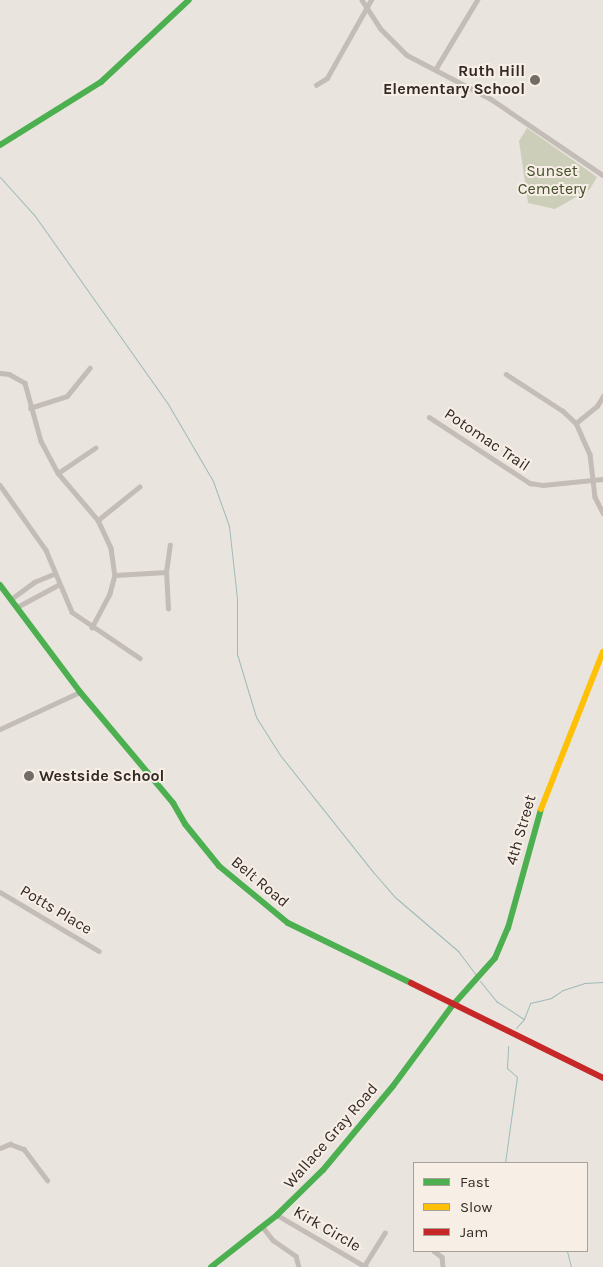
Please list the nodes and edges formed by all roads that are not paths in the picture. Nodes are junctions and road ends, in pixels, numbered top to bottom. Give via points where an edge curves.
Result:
1 (189, 0) edge
2 (362, 0) edge
3 (371, 0) edge
4 (477, 0) edge
5 (367, 7) junction
6 (435, 70) junction
7 (316, 85) dead end
8 (0, 145) edge
9 (603, 175) edge
10 (90, 368) dead end
11 (0, 373) edge
12 (506, 374) dead end
13 (603, 396) edge
14 (601, 403) edge
15 (30, 408) junction
16 (429, 416) dead end
17 (576, 423) junction
18 (95, 448) dead end
19 (58, 473) junction
20 (603, 479) edge
21 (592, 480) junction
22 (0, 485) edge
23 (139, 487) dead end
24 (603, 513) edge
25 (98, 520) junction
26 (170, 545) dead end
27 (166, 572) junction
28 (54, 574) junction
29 (115, 575) junction
30 (58, 584) junction
31 (0, 585) edge
32 (11, 599) junction
33 (17, 607) junction
34 (168, 609) dead end
35 (92, 628) junction
36 (603, 652) edge
37 (140, 658) dead end
38 (602, 664) edge
39 (80, 692) junction
40 (0, 729) edge
41 (0, 892) edge
42 (99, 951) dead end
43 (452, 1006) junction
44 (603, 1078) edge
45 (0, 1148) edge
46 (47, 1180) dead end
47 (277, 1214) junction
48 (262, 1226) junction
49 (385, 1233) dead end
50 (435, 1252) edge
51 (365, 1266) edge
52 (211, 1267) edge
53 (299, 1267) edge
54 (444, 1267) edge

1 - 8 street via 101,82
2 - 5 street
3 - 5 street
4 - 6 street
5 - 6 street via 380,28 398,47
5 - 7 street via 327,78
6 - 9 street via 525,120
10 - 15 street via 67,396
11 - 15 street via 25,383
12 - 17 street
13 - 14 street
14 - 17 street
15 - 19 street
16 - 21 street, Potomac Trail via 530,484
17 - 21 street via 590,454
18 - 19 street
19 - 25 street
20 - 21 street, Potomac Trail
21 - 24 street via 595,497
22 - 28 street via 46,550
23 - 25 street
25 - 29 street via 111,548
26 - 27 street
27 - 29 street
27 - 34 street
28 - 30 street
28 - 32 street via 34,582
29 - 35 street via 110,594
30 - 33 street
30 - 35 street via 72,612
31 - 32 street, Belt Road
32 - 33 street, Belt Road
33 - 39 street, Belt Road
35 - 37 street
36 - 38 street, 4th Street
38 - 43 street, 4th Street via 546,792 501,947 470,989
39 - 40 street
39 - 43 street, Belt Road via 173,803 185,824 219,866 267,907 288,923
41 - 42 street, Potts Place
43 - 44 street, Belt Road
43 - 47 street, Wallace Gray Road via 343,1147 306,1189
45 - 46 street via 10,1144 24,1149
47 - 48 street, Wallace Gray Road
47 - 51 street, Kirk Circle
48 - 52 street, Wallace Gray Road
48 - 53 street via 273,1240 296,1256
49 - 51 street, Kirk Circle
50 - 54 street via 442,1257

